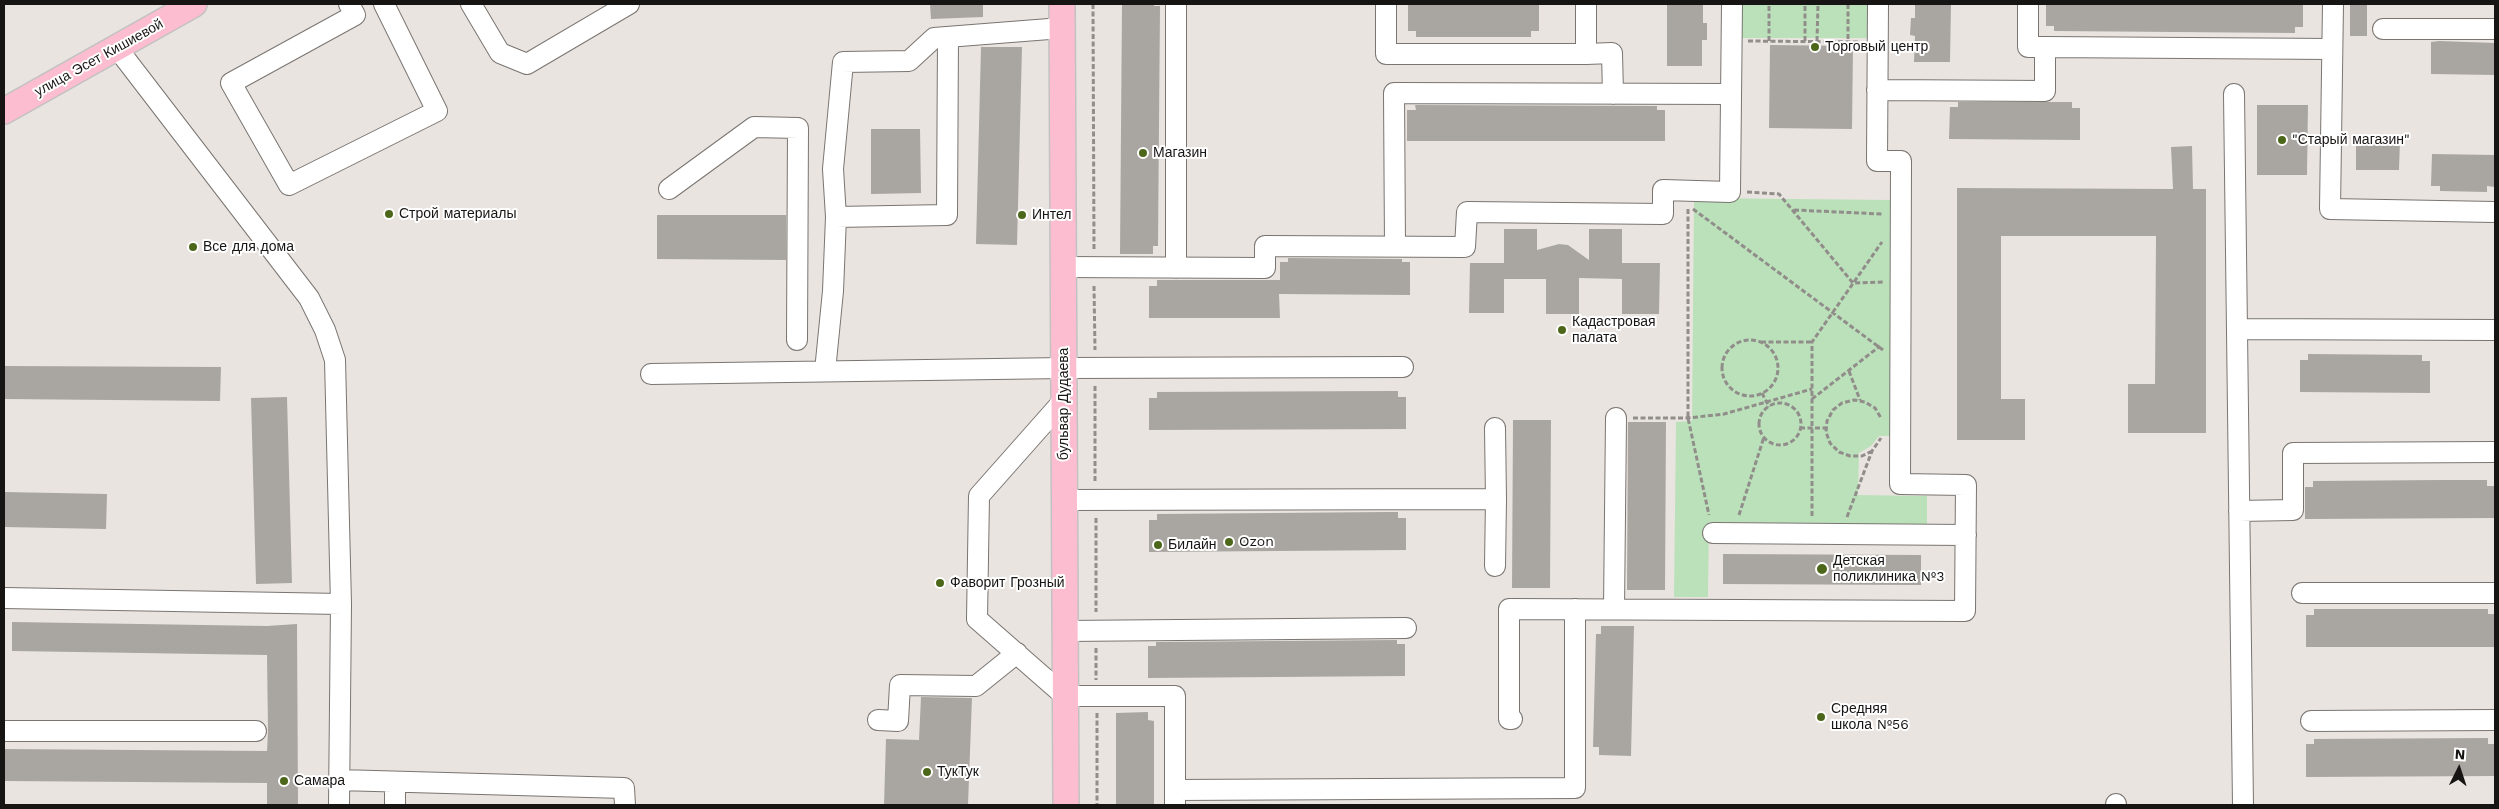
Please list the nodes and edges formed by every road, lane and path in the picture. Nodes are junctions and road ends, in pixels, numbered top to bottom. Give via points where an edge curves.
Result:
1 (194, 4) edge
2 (378, 4) edge
3 (384, 4) edge
4 (471, 4) edge
5 (629, 4) edge
6 (1093, 4) edge
7 (1176, 4) edge
8 (1386, 4) edge
9 (1586, 4) edge
10 (1732, 4) edge
11 (1769, 4) edge
12 (1805, 4) edge
13 (1818, 4) edge
14 (1848, 4) edge
15 (1878, 4) edge
16 (2028, 4) edge
17 (2333, 4) edge
18 (352, 10) edge
19 (1062, 16) edge
20 (2382, 29) dead end
21 (2495, 29) edge
22 (948, 37) junction
23 (1731, 41) junction
24 (1769, 41) junction
25 (1804, 41) junction
26 (1817, 41) junction
27 (1848, 42) junction
28 (1878, 42) junction
29 (2045, 47) junction
30 (116, 48) junction
31 (2332, 49) junction
32 (1586, 54) junction
33 (1877, 90) junction
34 (1613, 94) junction
35 (1731, 94) junction
36 (2234, 94) dead end
37 (4, 111) edge
38 (670, 188) dead end
39 (1730, 192) junction
40 (1794, 210) junction
41 (2495, 212) edge
42 (1901, 215) junction
43 (836, 217) junction
44 (1395, 246) junction
45 (1063, 267) junction
46 (1094, 267) junction
47 (1176, 268) junction
48 (1899, 282) junction
49 (1853, 283) junction
50 (1832, 312) junction
51 (2237, 329) junction
52 (2495, 330) edge
53 (1899, 331) junction
54 (797, 340) dead end
55 (1760, 342) junction
56 (1812, 342) junction
57 (1879, 347) junction
58 (1899, 362) junction
59 (1403, 367) dead end
60 (1064, 368) junction
61 (1095, 368) junction
62 (1849, 370) junction
63 (825, 371) junction
64 (651, 374) dead end
65 (1812, 389) junction
66 (1762, 393) junction
67 (1064, 400) junction
68 (1812, 400) junction
69 (1860, 401) junction
70 (1767, 402) junction
71 (1769, 407) junction
72 (1616, 418) joint
73 (1688, 418) junction
74 (1882, 424) dead end
75 (1496, 428) dead end
76 (1800, 428) junction
77 (1812, 428) junction
78 (1827, 428) junction
79 (1883, 430) dead end
80 (1764, 437) junction
81 (1872, 451) junction
82 (2495, 452) edge
83 (1496, 498) junction
84 (1064, 500) junction
85 (1096, 500) junction
86 (2239, 510) junction
87 (1713, 533) joint
88 (1734, 533) junction
89 (1812, 534) junction
90 (1840, 534) junction
91 (1966, 535) junction
92 (1495, 566) dead end
93 (2302, 593) dead end
94 (2495, 593) edge
95 (4, 598) edge
96 (341, 604) junction
97 (1575, 609) junction
98 (1614, 609) junction
99 (1406, 628) dead end
100 (1065, 631) junction
101 (1096, 631) junction
102 (1017, 653) junction
103 (1065, 696) junction
104 (1096, 696) junction
105 (1512, 718) dead end
106 (878, 720) dead end
107 (2495, 720) edge
108 (2311, 721) dead end
109 (4, 730) edge
110 (256, 731) dead end
111 (339, 780) junction
112 (395, 782) junction
113 (1175, 798) edge
114 (339, 805) edge
115 (394, 805) edge
116 (624, 805) edge
117 (1066, 805) edge
118 (1097, 805) edge
119 (2243, 805) edge

1 - 30 main road, улица Эсет Кишиевой
2 - 18 street
3 - 18 street via 437,111 289,185 231,83
4 - 5 street via 500,53 527,64
6 - 46 path
7 - 47 street
8 - 32 street via 1386,54
9 - 32 street
10 - 23 street
11 - 24 path
12 - 25 path
13 - 26 path
14 - 27 path
15 - 28 street
16 - 29 street via 2028,47
17 - 31 street
19 - 22 street
19 - 45 main road, бульвар Дудаева
20 - 21 street
22 - 43 street via 934,38 908,61 843,62 833,169
22 - 43 street via 947,215
23 - 24 path
23 - 35 street
24 - 25 path
25 - 26 path
26 - 27 path
27 - 28 path
28 - 33 street
29 - 31 street
29 - 33 street via 2045,91
30 - 37 main road, улица Эсет Кишиевой
30 - 96 street via 309,298 324,330 335,369
31 - 41 street via 2330,209
32 - 34 street via 1612,53
33 - 42 street via 1877,161 1901,161
34 - 35 street
34 - 44 street via 1394,93
35 - 39 street
36 - 51 street
38 - 54 street via 754,127 798,128
39 - 40 path via 1780,194
39 - 44 street via 1663,190 1663,214 1467,212 1465,247
40 - 42 path
40 - 49 path
42 - 48 street
42 - 49 path
43 - 63 street
44 - 47 street via 1265,246 1265,268
45 - 46 street
45 - 60 main road, бульвар Дудаева
46 - 47 street
46 - 61 path
48 - 49 path
48 - 53 street
49 - 50 path
50 - 56 path
50 - 57 path
50 - 73 path via 1688,205
51 - 52 street
51 - 86 street
53 - 57 path
53 - 58 street
55 - 56 path
55 - 66 path via 1774,353 1778,370 1775,381
55 - 66 path via 1749,340 1728,350 1722,360 1722,372 1734,392 1745,396
56 - 65 path
57 - 58 path
57 - 62 path
58 - 91 street via 1900,484 1966,485
59 - 61 street
60 - 61 street
60 - 63 street
60 - 67 main road, бульвар Дудаева
61 - 85 path
62 - 68 path
62 - 69 path
63 - 64 street
65 - 68 path
65 - 70 path
66 - 70 path
67 - 84 main road, бульвар Дудаева
67 - 102 street via 980,496 977,619
68 - 77 path
69 - 74 path via 1875,408
69 - 78 path via 1842,403 1833,410 1827,420
70 - 71 path
70 - 73 path via 1724,414
71 - 76 path via 1777,403 1793,408 1799,415
71 - 80 path via 1759,421
72 - 73 path
72 - 98 street
73 - 87 path
75 - 83 street
76 - 77 path
76 - 80 path via 1795,439 1788,444 1771,443
77 - 78 path
77 - 89 path
78 - 81 path via 1830,444 1839,452 1862,456
79 - 81 path via 1880,442
80 - 88 path
81 - 90 path
82 - 86 street via 2293,452 2293,510
83 - 85 street
83 - 92 street
84 - 85 street
84 - 100 main road, бульвар Дудаева
85 - 101 path
86 - 119 street
87 - 88 street
88 - 89 street
89 - 90 street
90 - 91 street
91 - 98 street via 1965,611
93 - 94 street
95 - 96 street
96 - 111 street
97 - 98 street
97 - 105 street via 1508,609 1508,718
97 - 113 street via 1575,788
99 - 101 street
100 - 101 street
100 - 103 main road, бульвар Дудаева
101 - 104 path
102 - 103 street
102 - 106 street via 976,686 900,685 898,721
103 - 104 street
103 - 117 main road, бульвар Дудаева
104 - 113 street via 1175,696
104 - 118 path
107 - 108 street
109 - 110 street
111 - 112 street
111 - 114 street
112 - 115 street
112 - 116 street via 624,788

